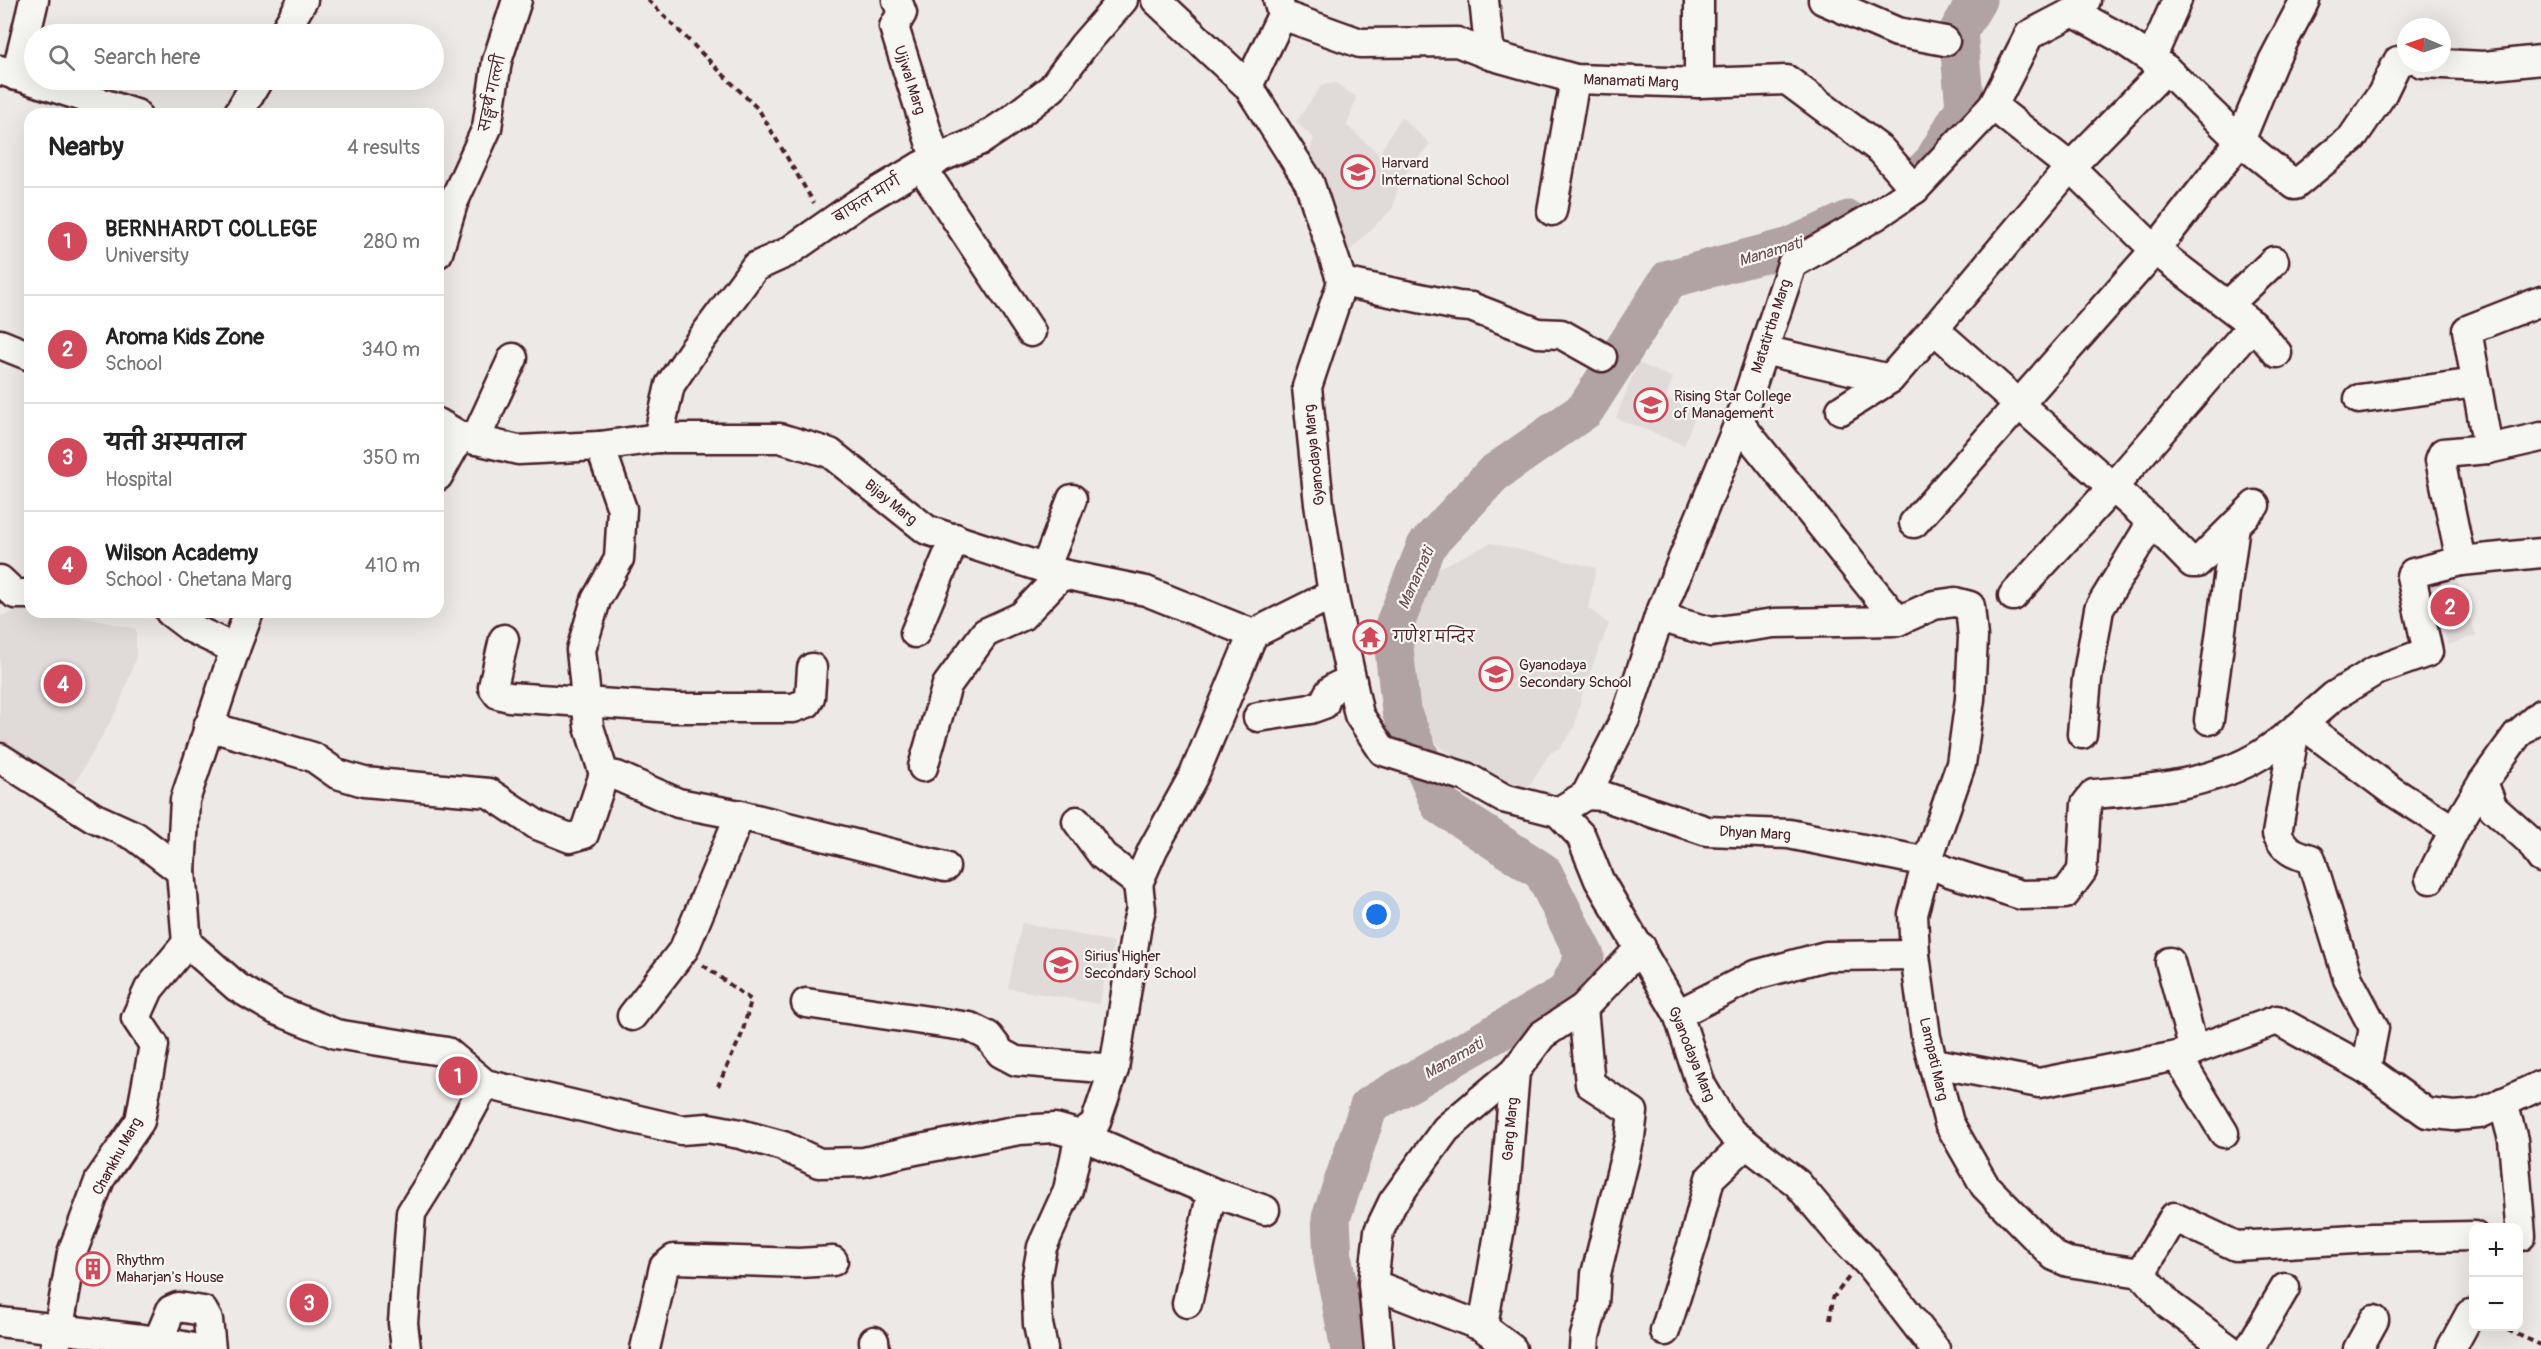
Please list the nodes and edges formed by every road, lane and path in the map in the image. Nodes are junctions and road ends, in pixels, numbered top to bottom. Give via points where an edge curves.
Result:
1 (34, 0) edge
2 (303, 0) edge
3 (517, 0) edge
4 (648, 0) edge
5 (897, 0) edge
6 (1123, 0) edge
7 (1156, 0) edge
8 (1484, 0) edge
9 (1699, 0) edge
10 (1823, 0) edge
11 (2177, 0) edge
12 (2305, 0) edge
13 (2079, 6) edge
14 (1280, 8) edge
15 (25, 24) edge
16 (289, 24) edge
17 (24, 28) edge
18 (1945, 41) dead end
19 (1490, 55) junction
20 (2541, 60) edge
21 (2397, 63) edge
22 (2158, 64) junction
23 (2451, 64) edge
24 (8, 73) edge
25 (24, 78) edge
26 (1575, 79) junction
27 (1699, 83) junction
28 (1248, 86) junction
29 (61, 90) edge
30 (252, 90) edge
31 (1993, 106) junction
32 (117, 108) edge
33 (242, 108) edge
34 (2240, 141) junction
35 (929, 163) junction
36 (2070, 167) junction
37 (1915, 189) junction
38 (1552, 211) dead end
39 (827, 225) junction
40 (444, 233) edge
41 (2155, 250) junction
42 (2274, 261) dead end
43 (1342, 282) junction
44 (2541, 301) edge
45 (2229, 304) junction
46 (2253, 325) junction
47 (1934, 329) junction
48 (1031, 332) dead end
49 (0, 344) edge
50 (1764, 350) junction
51 (2277, 353) dead end
52 (24, 354) edge
53 (1602, 357) dead end
54 (513, 358) dead end
55 (1890, 379) junction
56 (2476, 383) junction
57 (2359, 399) dead end
58 (2020, 405) junction
59 (1841, 410) dead end
60 (1739, 423) junction
61 (458, 433) edge
62 (2541, 437) edge
63 (658, 438) junction
64 (600, 446) junction
65 (2488, 449) junction
66 (444, 463) edge
67 (2112, 488) junction
68 (1072, 499) dead end
69 (2152, 522) junction
70 (1914, 523) dead end
71 (955, 538) junction
72 (2541, 553) edge
73 (2461, 561) junction
74 (1053, 571) junction
75 (0, 580) edge
76 (24, 594) edge
77 (1333, 594) junction
78 (2013, 596) dead end
79 (1659, 617) junction
80 (178, 618) edge
81 (247, 618) edge
82 (1898, 621) junction
83 (915, 633) dead end
84 (1253, 634) junction
85 (504, 639) dead end
86 (235, 649) junction
87 (812, 668) dead end
88 (1352, 681) junction
89 (585, 702) junction
90 (2541, 714) edge
91 (1258, 717) dead end
92 (2209, 720) dead end
93 (208, 726) junction
94 (2299, 726) junction
95 (2082, 734) dead end
96 (0, 758) edge
97 (923, 767) dead end
98 (604, 774) junction
99 (2483, 782) junction
100 (1586, 795) junction
101 (1558, 812) junction
102 (740, 815) junction
103 (1077, 821) dead end
104 (2454, 830) junction
105 (2541, 858) edge
106 (1927, 862) junction
107 (945, 867) dead end
108 (181, 871) junction
109 (2430, 879) dead end
110 (1138, 883) junction
111 (187, 943) junction
112 (1641, 947) junction
113 (684, 949) junction
114 (1916, 955) junction
115 (2170, 962) dead end
116 (806, 1003) dead end
117 (1583, 1008) junction
118 (1678, 1014) junction
119 (632, 1016) dead end
120 (2186, 1053) junction
121 (1935, 1063) junction
122 (1114, 1069) junction
123 (2366, 1069) junction
124 (1515, 1071) junction
125 (485, 1084) junction
126 (2541, 1085) edge
127 (718, 1086) dead end
128 (2503, 1102) junction
129 (2224, 1133) dead end
130 (1080, 1135) junction
131 (1746, 1144) junction
132 (1212, 1192) junction
133 (1265, 1210) dead end
134 (2520, 1223) edge
135 (2469, 1236) edge
136 (833, 1261) dead end
137 (1869, 1264) junction
138 (2141, 1273) junction
139 (1373, 1284) junction
140 (2285, 1288) dead end
141 (1187, 1303) dead end
142 (2469, 1316) edge
143 (1830, 1320) dead end
144 (2374, 1320) dead end
145 (0, 1322) edge
146 (1483, 1327) junction
147 (1665, 1331) dead end
148 (2509, 1331) edge
149 (58, 1339) edge
150 (158, 1341) junction
151 (2541, 1346) edge
152 (198, 1349) edge
153 (211, 1349) edge
154 (406, 1349) edge
155 (645, 1349) edge
156 (1043, 1349) edge
157 (1379, 1349) edge
158 (1512, 1349) edge
159 (1584, 1349) edge
160 (1935, 1349) edge
161 (2229, 1349) edge
162 (2249, 1349) edge
163 (2358, 1349) edge
164 (2451, 1349) edge

1 - 15 street
2 - 16 street
3 - 40 street, सङ्घर्ष गल्ली via 496,60 487,128 453,203
4 - 39 path via 759,110
5 - 35 street, Ujjwal Marg via 902,13 894,27
6 - 35 street, बाफल मार्ग via 1052,88 981,140
7 - 28 street
8 - 19 street
9 - 27 street
10 - 18 street via 1897,32
11 - 22 street
12 - 34 street via 2273,61
13 - 22 street
13 - 31 street, Matatirtha Marg via 2029,34
14 - 19 street, Manamati Marg via 1360,43 1457,42
14 - 28 street
17 - 24 street
19 - 26 street, Manamati Marg
20 - 23 street via 2484,66
21 - 34 street via 2382,94 2352,138 2299,184 2295,185
22 - 34 street
22 - 36 street
24 - 25 street
26 - 27 street, Manamati Marg
26 - 38 street
27 - 37 street, Manamati Marg via 1787,80 1881,150
28 - 43 street via 1309,182
29 - 32 street
30 - 33 street
31 - 36 street
31 - 37 street, Matatirtha Marg
34 - 41 street
35 - 39 street, बाफल मार्ग
35 - 48 street
36 - 41 street
36 - 47 street
37 - 50 street, Matatirtha Marg via 1792,264
39 - 63 street, बाफल मार्ग via 788,252 755,267 670,386
41 - 45 street
41 - 58 street
42 - 45 street
43 - 53 street via 1471,307 1538,333 1561,334
43 - 77 street, Gyanodaya Marg via 1307,387
44 - 56 street via 2467,330
45 - 46 street
46 - 51 street
46 - 67 street
47 - 55 street
47 - 58 street
49 - 52 street
50 - 55 street
50 - 60 street, Matatirtha Marg
54 - 61 street
55 - 59 street
56 - 57 street
56 - 65 street
58 - 67 street
58 - 70 street
60 - 79 street, Matatirtha Marg
60 - 82 street
61 - 64 street, Bijay Marg via 518,450
61 - 66 street
62 - 65 street
63 - 64 street, Bijay Marg
63 - 71 street, Bijay Marg via 780,438 830,453 927,530
64 - 89 street via 622,509 620,549 619,560 596,600 581,650
65 - 73 street via 2443,453 2440,460
67 - 69 street
67 - 78 street
68 - 74 street
69 - 92 street via 2192,563 2245,515
69 - 95 street via 2099,609
71 - 74 street, Bijay Marg
71 - 83 street
72 - 73 street
73 - 94 street via 2411,576 2428,652 2375,671 2334,696
74 - 84 street, Bijay Marg via 1146,591
74 - 97 street via 1022,615 985,633 947,685
75 - 76 street via 15,594
77 - 84 street
77 - 88 street, Gyanodaya Marg
79 - 82 street via 1712,633 1774,623
79 - 100 street, Matatirtha Marg via 1625,719
80 - 86 street
81 - 86 street
82 - 106 street, Lampati Marg via 1934,605 1955,602 1970,606 1970,699 1961,764
84 - 110 street via 1194,775
85 - 89 street via 493,687 498,694
86 - 93 street
87 - 89 street via 810,697 807,703 793,708 672,708
88 - 91 street via 1332,686 1324,704
88 - 101 street, Gyanodaya Marg via 1359,715 1383,751 1466,777 1503,798
89 - 98 street
90 - 99 street via 2517,735
93 - 98 street via 313,757 337,774 364,782 489,793 537,825 570,838 584,834
93 - 108 street via 185,801
94 - 104 street
94 - 106 street, Dhyan Marg via 2263,754 2235,769 2173,787 2094,794 2086,804 2082,871 2065,894 2021,895
94 - 123 street via 2277,834 2292,854 2311,859 2348,979 2374,1028
96 - 108 street via 93,817 135,836
98 - 102 street via 678,803
99 - 104 street
99 - 105 street via 2493,808 2530,841
100 - 101 street
100 - 106 street, Dhyan Marg via 1603,796 1707,831 1789,834
101 - 112 street, Gyanodaya Marg via 1581,836 1599,880
102 - 107 street
102 - 113 street
103 - 110 street via 1103,856
104 - 109 street
106 - 114 street, Lampati Marg via 1913,915
108 - 111 street
110 - 122 street via 1141,909
111 - 125 street via 237,987 276,1010 336,1034 447,1052
111 - 149 street, Chankhu Marg via 149,989 136,1018 154,1045 140,1121 100,1179 72,1253
112 - 117 street
112 - 118 street, Gyanodaya Marg
113 - 119 street
113 - 127 path via 751,1000 742,1035
114 - 118 street via 1826,956 1755,975
114 - 121 street, Lampati Marg via 1926,1037
115 - 120 street
116 - 122 street via 970,1027 988,1036 1001,1053 1016,1061
117 - 124 street via 1542,1035
117 - 159 street via 1590,1084 1633,1112 1596,1274
118 - 131 street, Gyanodaya Marg via 1701,1085 1726,1126
120 - 121 street via 2039,1083
120 - 123 street via 2277,1020
120 - 129 street
121 - 138 street, Lampati Marg via 1949,1123 1985,1186 2015,1217 2054,1256 2068,1262
122 - 130 street via 1095,1124
123 - 128 street via 2427,1113 2479,1114
124 - 139 street via 1446,1129 1392,1202 1379,1231
124 - 146 street, Garg Marg via 1504,1204
125 - 130 street via 681,1130 708,1128 740,1134 783,1146 819,1162 864,1162 1019,1130 1055,1128
125 - 154 street via 411,1213
126 - 128 street
128 - 134 street via 2513,1140
130 - 132 street
130 - 156 street via 1068,1190 1042,1247 1036,1280
131 - 137 street, Gyanodaya Marg via 1797,1184
131 - 147 street via 1710,1178
132 - 133 street
132 - 141 street
135 - 138 street via 2236,1246 2174,1217
136 - 155 street via 674,1259 664,1267
137 - 143 path via 1850,1276 1833,1298
137 - 160 street, Gyanodaya Marg
138 - 161 street via 2169,1305
139 - 146 street
139 - 157 street
140 - 162 street
142 - 164 street
144 - 163 street
145 - 149 street
146 - 158 street
148 - 151 path
149 - 150 street
150 - 152 street
150 - 153 street via 171,1310 178,1307 203,1311 208,1320

